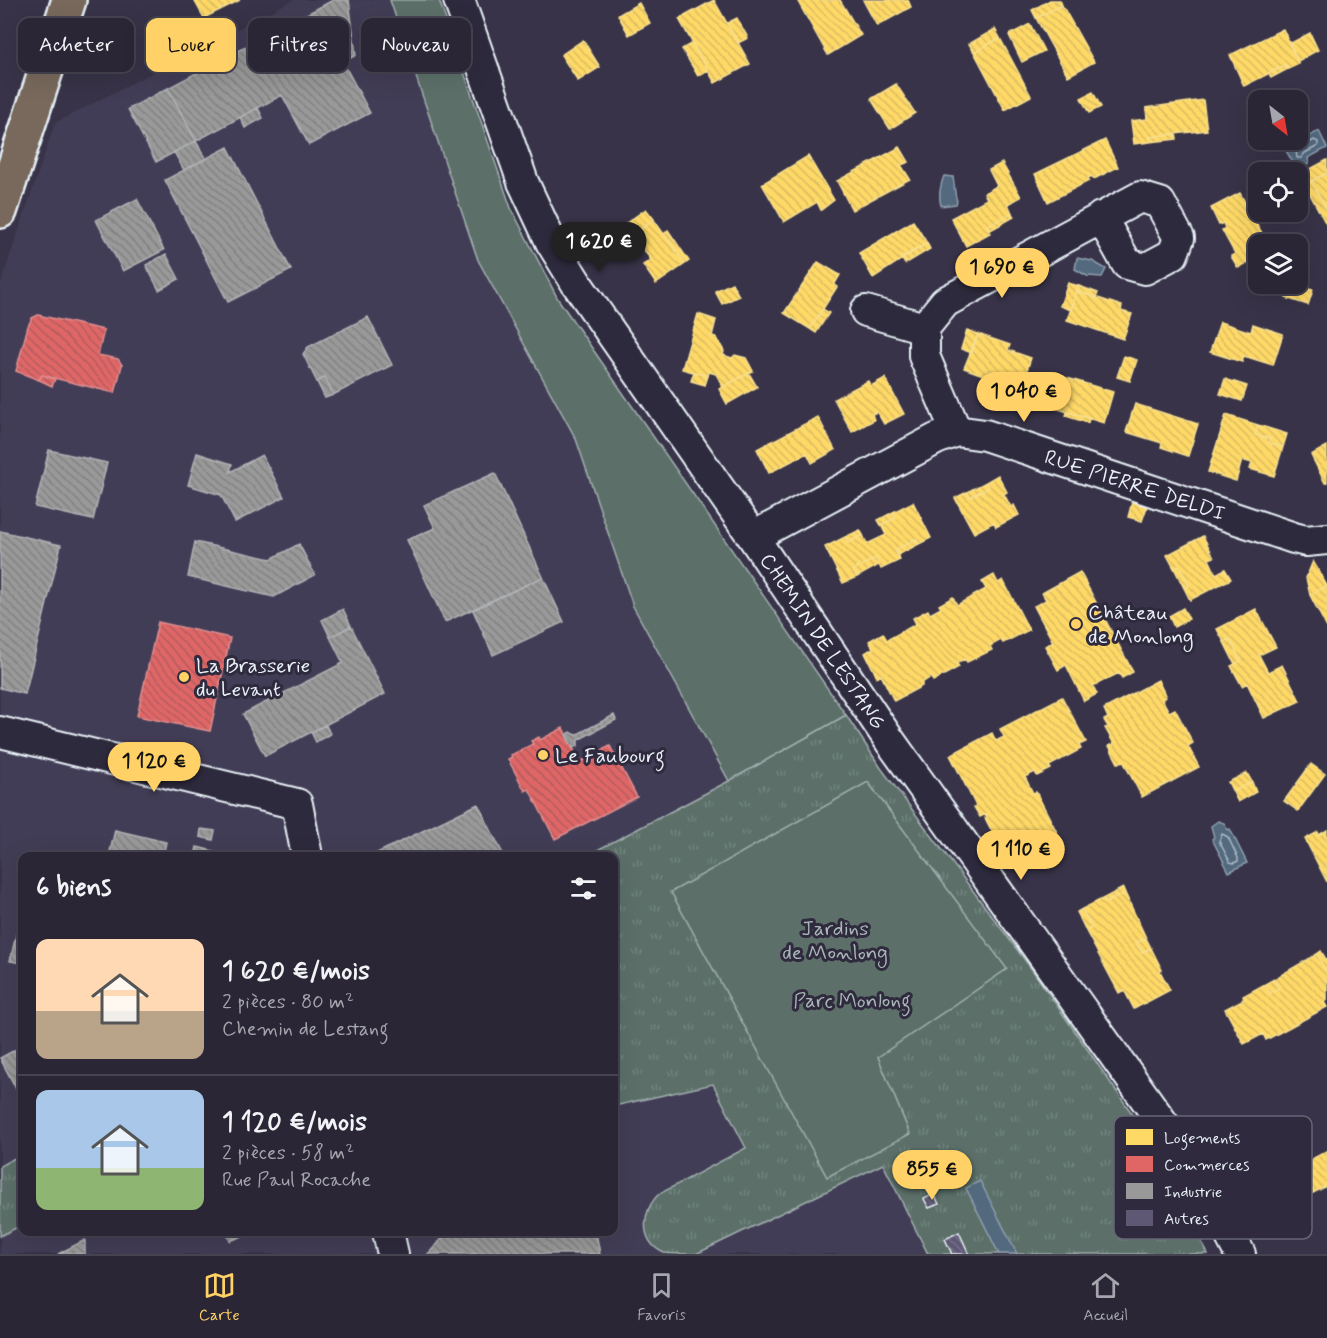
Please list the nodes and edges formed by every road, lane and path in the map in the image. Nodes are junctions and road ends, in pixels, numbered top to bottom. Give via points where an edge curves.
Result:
1 (69, 0) edge
2 (459, 0) edge
3 (0, 211) edge
4 (1101, 217) dead end
5 (866, 311) dead end
6 (924, 328) junction
7 (956, 431) junction
8 (753, 537) junction
9 (1327, 539) edge
10 (0, 732) edge
11 (306, 852) edge
12 (1158, 1116) edge
13 (389, 1236) edge
14 (1232, 1239) edge
15 (393, 1254) edge
16 (1240, 1254) edge

1 - 3 main road
2 - 8 street, CHEMIN DE LESTANG via 523,182 551,242
4 - 6 street via 945,302
5 - 6 street
6 - 7 street via 924,356
7 - 8 street
7 - 9 street, RUE PIERRE DELDI via 985,435 1294,538
8 - 12 street, CHEMIN DE LESTANG via 890,741
10 - 11 street via 297,804
13 - 15 street
14 - 16 street, CHEMIN DE LESTANG

